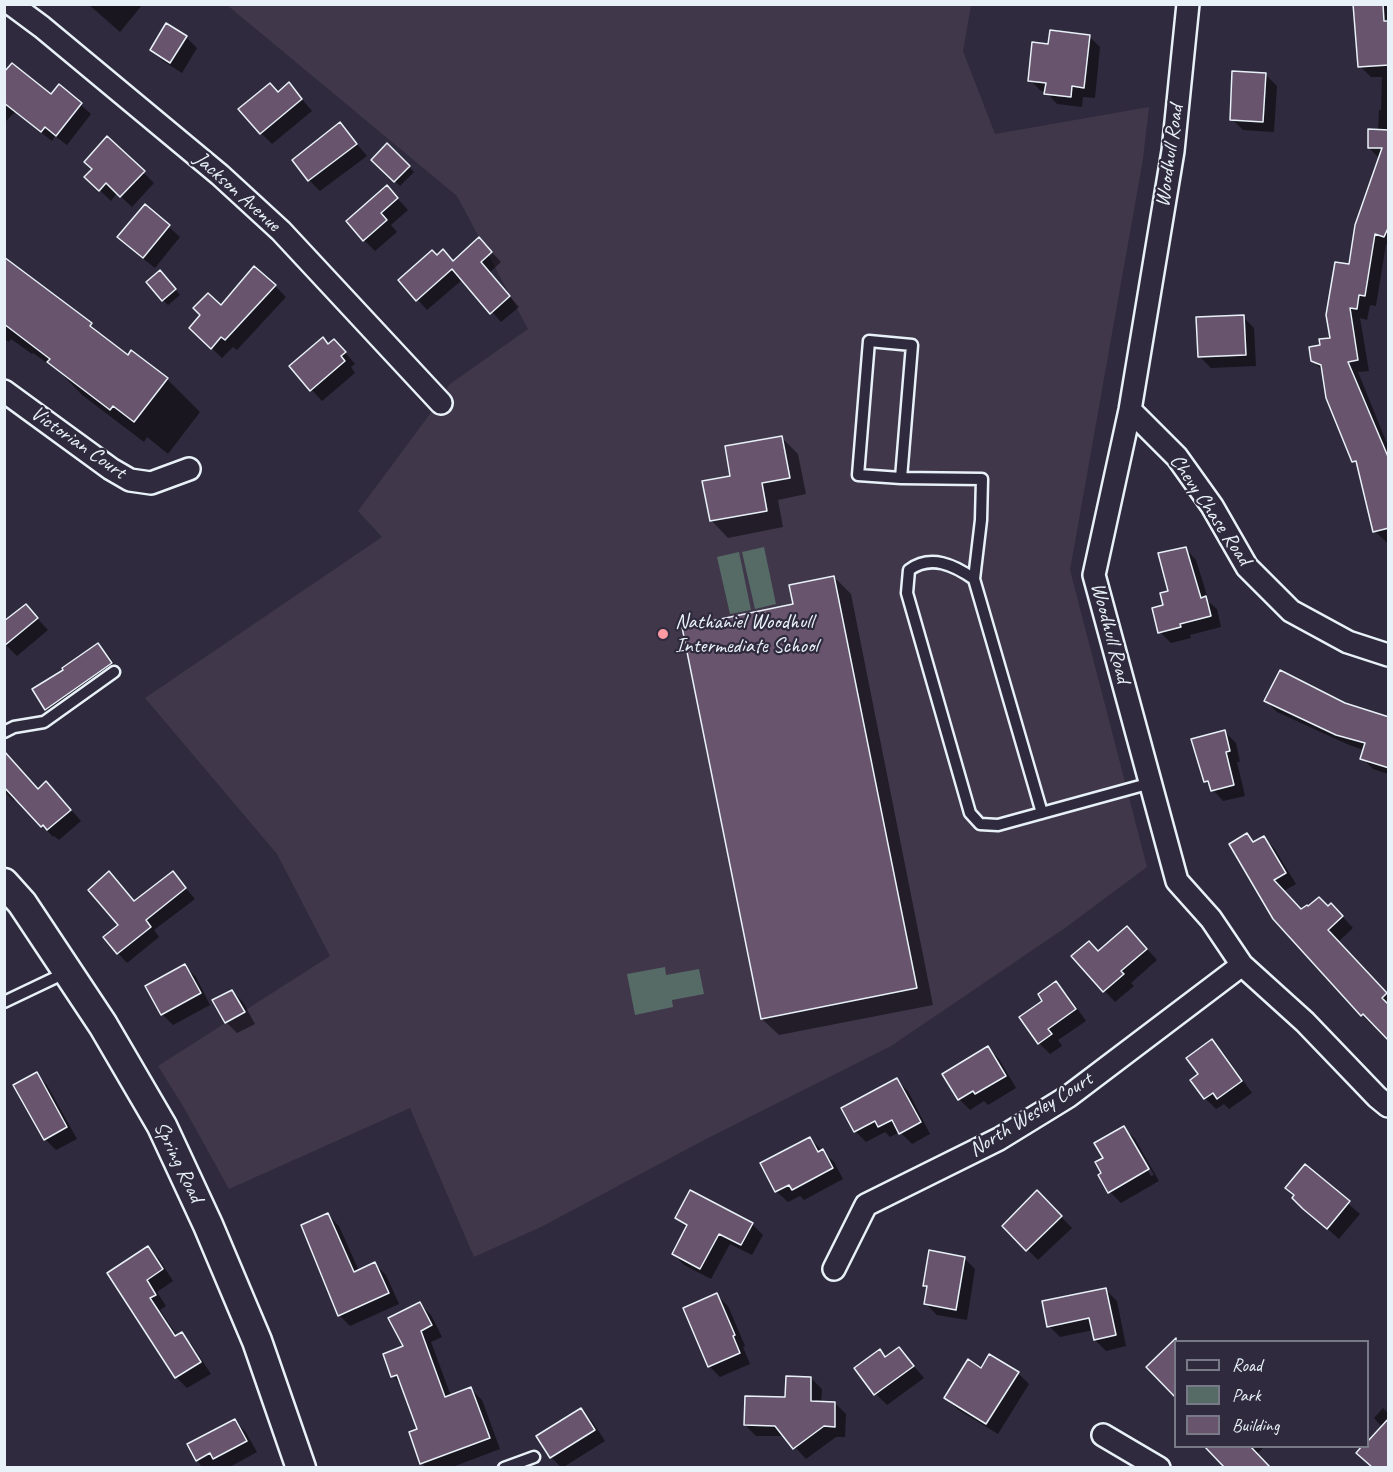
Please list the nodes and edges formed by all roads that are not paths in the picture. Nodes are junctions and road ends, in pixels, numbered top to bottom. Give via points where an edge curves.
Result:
1 (11, 4) edge
2 (1188, 4) edge
3 (4, 391) edge
4 (441, 403) dead end
5 (1130, 410) junction
6 (189, 469) dead end
7 (901, 478) junction
8 (974, 579) junction
9 (1389, 655) edge
10 (114, 672) dead end
11 (4, 732) edge
12 (1151, 783) junction
13 (1042, 813) junction
14 (4, 883) edge
15 (1242, 965) junction
16 (68, 972) junction
17 (4, 1002) edge
18 (1389, 1106) edge
19 (834, 1269) dead end
20 (1103, 1435) dead end
21 (534, 1456) dead end
22 (301, 1467) edge
23 (504, 1467) edge
24 (1159, 1467) edge

1 - 4 street, Jackson Avenue via 229,183 281,231
2 - 5 street, Woodhull Road via 1173,151
3 - 6 street, Victorian Court via 130,480 151,483
5 - 9 street, Chevy Chase Road via 1177,457 1212,506 1247,567 1291,611 1348,642
5 - 12 street, Woodhull Road via 1094,575
7 - 7 lane via 912,345 869,341 858,475
7 - 8 lane via 982,479
8 - 13 lane
8 - 13 lane via 958,568 925,562 909,570 908,593 970,813 980,824 998,825
10 - 11 lane via 44,722
12 - 13 lane
12 - 15 street, Woodhull Road via 1177,881 1211,919
14 - 16 main road, Spring Road
15 - 18 street, Woodhull Road
15 - 19 street, North Wesley Court via 1069,1095 999,1139 866,1205
16 - 17 lane
16 - 22 main road, Spring Road via 162,1126 257,1341
20 - 24 street
21 - 23 lane

